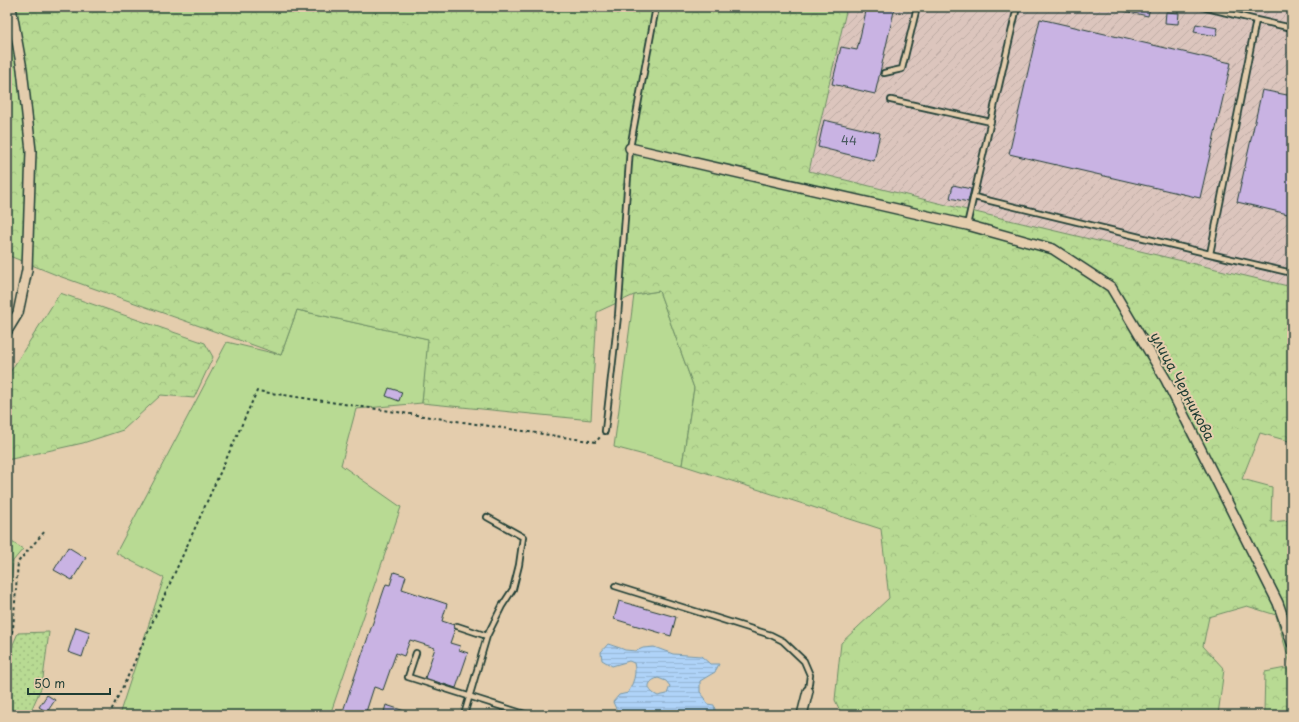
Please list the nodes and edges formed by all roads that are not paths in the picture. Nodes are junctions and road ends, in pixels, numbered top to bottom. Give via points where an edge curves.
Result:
1 (11, 7) edge
2 (656, 7) edge
3 (917, 7) edge
4 (1017, 7) edge
5 (1203, 7) edge
6 (1256, 20) junction
7 (1292, 28) edge
8 (884, 73) dead end
9 (891, 100) dead end
10 (991, 122) junction
11 (630, 148) junction
12 (974, 198) junction
13 (967, 225) junction
14 (1210, 254) junction
15 (1292, 273) edge
16 (7, 330) edge
17 (605, 431) road end
18 (487, 517) dead end
19 (615, 586) dead end
20 (457, 626) dead end
21 (487, 636) junction
22 (1292, 643) edge
23 (416, 653) dead end
24 (808, 691) joint
25 (469, 697) junction
26 (464, 715) edge
27 (528, 715) edge
28 (802, 715) edge

1 - 16 street via 22,69 31,151 27,270 18,313
2 - 11 lane
3 - 8 lane via 902,69
4 - 10 lane
5 - 6 lane
6 - 7 lane
6 - 14 lane
9 - 10 lane
10 - 12 lane
11 - 13 street, улица Черникова
11 - 17 lane via 618,316
12 - 13 lane
12 - 14 lane
13 - 22 street, улица Черникова via 1053,249 1111,287 1166,380 1278,603
14 - 15 lane
18 - 21 lane via 523,537 513,589
19 - 24 lane via 783,641 804,661 810,675
20 - 21 lane
21 - 25 lane
23 - 25 lane via 408,677
24 - 28 street
25 - 26 lane
25 - 27 lane

